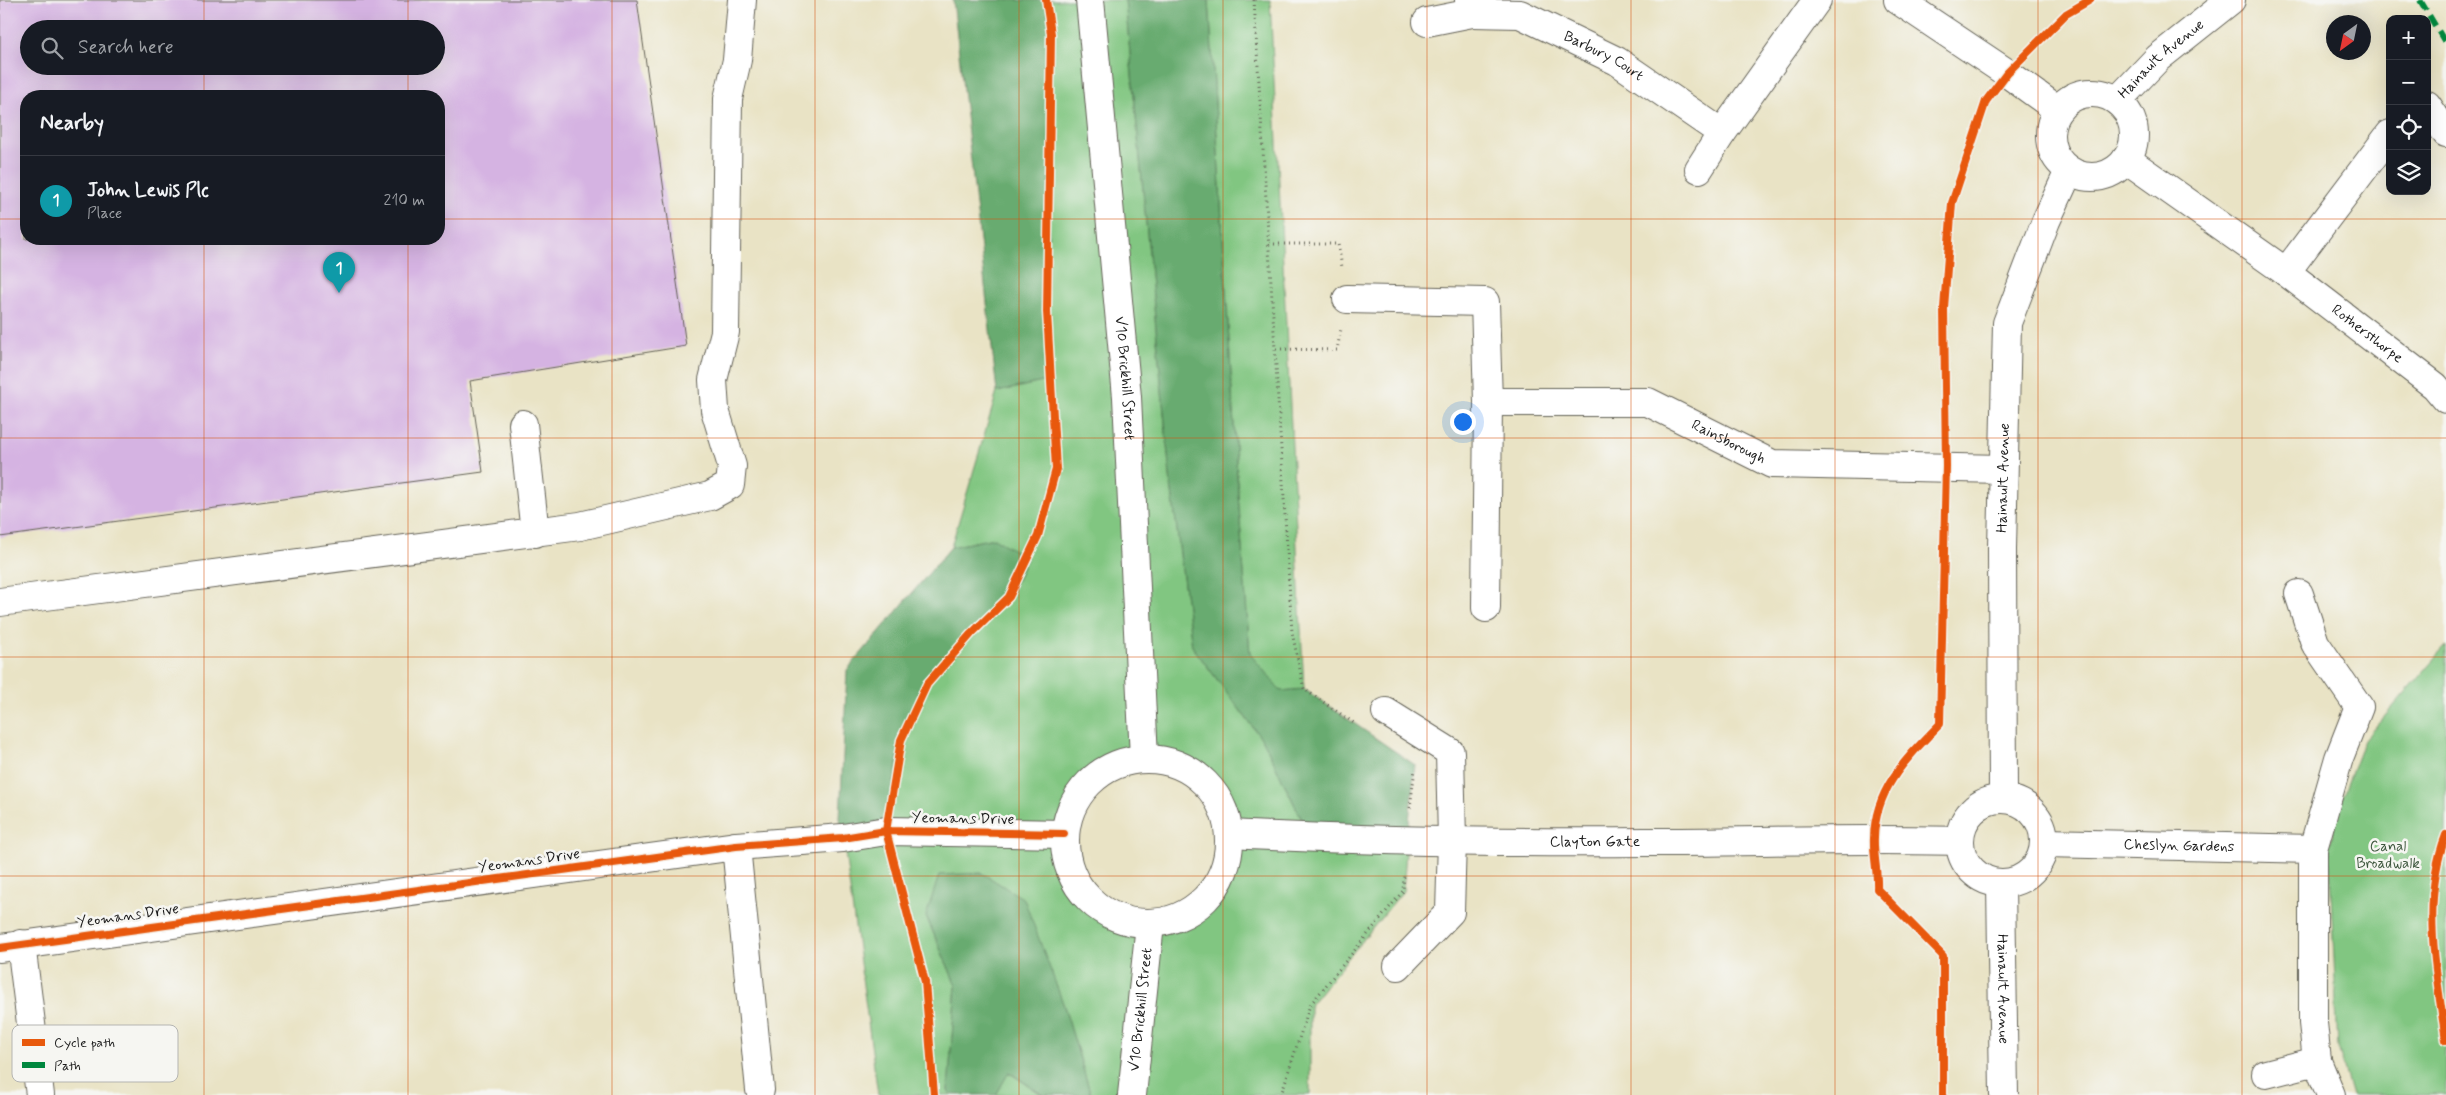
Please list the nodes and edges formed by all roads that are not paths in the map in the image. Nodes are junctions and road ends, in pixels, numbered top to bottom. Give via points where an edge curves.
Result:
1 (742, 0) edge
2 (1090, 0) edge
3 (1817, 0) edge
4 (1898, 0) edge
5 (2231, 0) edge
6 (1470, 6) edge
7 (1427, 22) dead end
8 (2446, 94) edge
9 (2116, 101) junction
10 (2431, 103) edge
11 (2058, 110) junction
12 (2431, 111) edge
13 (2446, 133) edge
14 (1722, 134) junction
15 (2386, 139) edge
16 (2126, 159) junction
17 (1698, 169) dead end
18 (2069, 171) junction
19 (2286, 272) junction
20 (1347, 299) dead end
21 (2446, 399) edge
22 (1488, 402) junction
23 (523, 424) dead end
24 (2003, 469) junction
25 (535, 533) junction
26 (2299, 594) dead end
27 (0, 602) edge
28 (1486, 608) dead end
29 (1386, 712) dead end
30 (1144, 758) junction
31 (2003, 798) junction
32 (1064, 834) junction
33 (1230, 834) junction
34 (1452, 840) junction
35 (1960, 841) junction
36 (2044, 843) junction
37 (736, 846) junction
38 (2313, 849) junction
39 (2001, 883) junction
40 (1150, 924) junction
41 (11, 946) edge
42 (1398, 966) dead end
43 (26, 1025) edge
44 (2317, 1061) junction
45 (2266, 1074) dead end
46 (37, 1082) edge
47 (760, 1090) dead end
48 (40, 1095) edge
49 (1132, 1095) edge
50 (2004, 1095) edge
51 (2331, 1095) edge

1 - 25 street via 737,60 728,99 725,332 713,380 715,410 732,466 730,485 710,496
2 - 30 street, V10 Brickhill Street via 1127,397
3 - 14 street
4 - 11 street
5 - 9 street, Hainault Avenue via 2158,58
6 - 7 street, Barbury Court
6 - 14 street, Barbury Court via 1520,14 1617,61
8 - 10 street
9 - 11 street via 2105,95 2079,95
9 - 16 street via 2132,122 2132,148
11 - 18 street via 2051,123 2052,150
12 - 13 street
14 - 17 street
15 - 19 street
16 - 18 street via 2118,169 2106,175 2081,176
16 - 19 street, Rothersthorpe
18 - 24 street, Hainault Avenue via 2007,323
19 - 21 street, Rothersthorpe via 2435,386
20 - 22 street via 1485,302
22 - 24 street, Rainsborough via 1648,402 1772,464
22 - 28 street
23 - 25 street
24 - 31 street, Hainault Avenue
25 - 27 street
26 - 38 street via 2315,643 2359,707 2339,758
29 - 34 street via 1450,752
30 - 32 street via 1119,763 1092,779 1074,800
30 - 33 street via 1177,764 1207,783 1223,808
31 - 35 street via 1978,806 1968,816
31 - 36 street via 2017,801 2037,817 2043,829
32 - 37 street, Yeomans Drive via 886,831 843,838
32 - 40 street via 1069,870 1085,897 1118,919
33 - 34 street, Clayton Gate
33 - 40 street via 1227,865 1215,889 1194,910 1173,920
34 - 35 street, Clayton Gate via 1646,842 1874,838
34 - 42 street via 1450,912
35 - 39 street via 1965,859 1977,874
36 - 38 street, Cheslyn Gardens
36 - 39 street via 2036,867 2026,876
37 - 41 street, Yeomans Drive
37 - 47 street
38 - 44 street via 2313,1024
39 - 50 street, Hainault Avenue
40 - 49 street, V10 Brickhill Street
41 - 43 street, Yeomans Drive
44 - 45 street
44 - 51 street
46 - 48 street, Yeomans Drive

